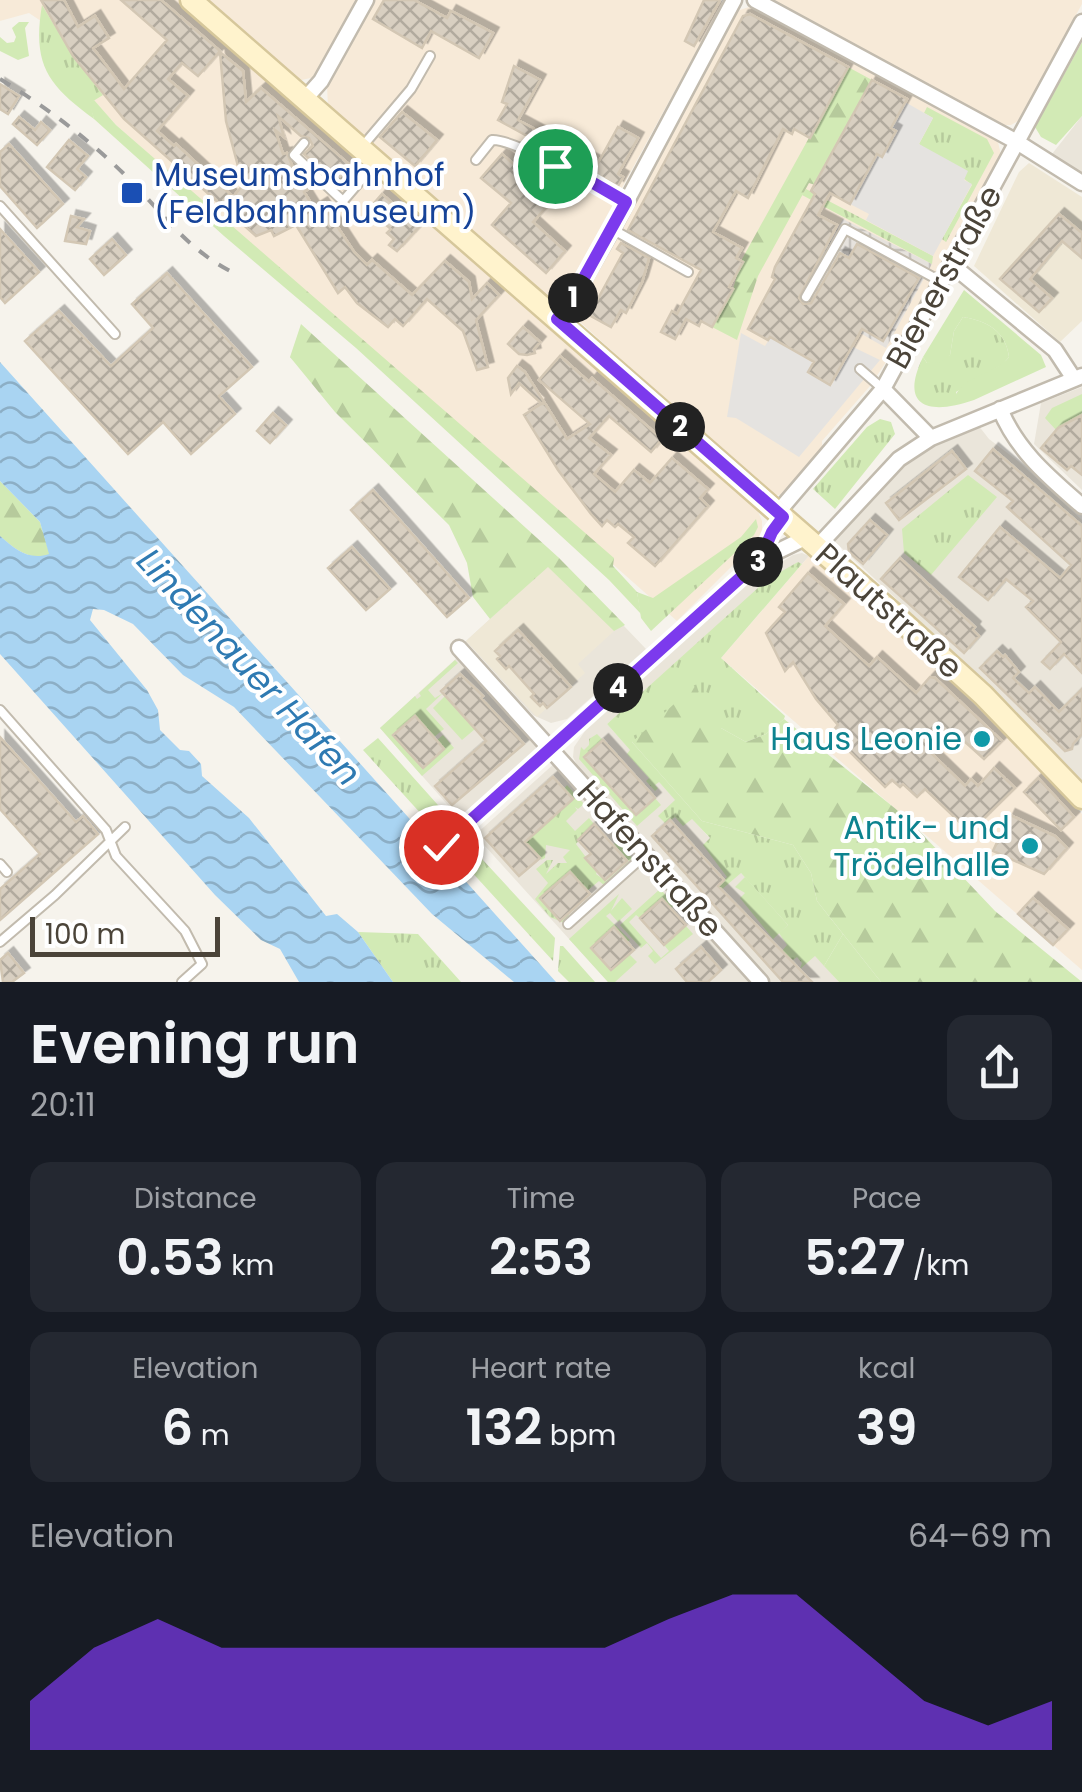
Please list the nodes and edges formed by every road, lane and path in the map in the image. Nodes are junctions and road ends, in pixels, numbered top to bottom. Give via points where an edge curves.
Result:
1 (190, 0) edge
2 (366, 0) edge
3 (734, 0) edge
4 (755, 0) edge
5 (1082, 22) edge
6 (430, 56) dead end
7 (306, 99) junction
8 (1018, 142) junction
9 (304, 143) dead end
10 (369, 154) junction
11 (476, 160) dead end
12 (1082, 183) edge
13 (626, 202) junction
14 (0, 206) edge
15 (612, 229) junction
16 (952, 265) junction
17 (688, 272) dead end
18 (942, 282) junction
19 (806, 297) dead end
20 (557, 319) junction
21 (115, 334) dead end
22 (860, 369) dead end
23 (1078, 378) edge
24 (884, 389) junction
25 (1000, 409) junction
26 (931, 438) junction
27 (1082, 506) edge
28 (780, 514) junction
29 (813, 542) junction
30 (760, 560) junction
31 (459, 648) dead end
32 (0, 710) edge
33 (550, 748) junction
34 (1082, 798) edge
35 (124, 827) dead end
36 (110, 838) junction
37 (441, 847) dead end
38 (646, 854) junction
39 (0, 864) edge
40 (7, 872) dead end
41 (568, 924) dead end
42 (0, 942) edge
43 (182, 982) edge
44 (761, 982) edge

1 - 7 main road, Plautstraße
2 - 7 street
3 - 13 street
4 - 8 street
5 - 8 street, Bienerstraße
6 - 10 lane
7 - 10 main road, Plautstraße
8 - 12 street
8 - 16 street, Bienerstraße
9 - 10 lane via 294,154 343,201
10 - 20 main road, Plautstraße
11 - 13 lane via 492,140 503,140
13 - 15 street
14 - 21 lane
15 - 17 lane
15 - 20 street
16 - 18 street, Bienerstraße
16 - 23 street via 1055,350
18 - 19 lane via 845,229
18 - 24 street, Bienerstraße
20 - 28 main road, Plautstraße
22 - 24 lane
23 - 25 street
24 - 26 street
24 - 28 street, Bienerstraße
25 - 26 street
25 - 27 street via 1030,459
26 - 29 street via 899,459
28 - 29 main road, Plautstraße
28 - 30 street, Bienerstraße
29 - 30 street
29 - 34 main road, Plautstraße via 983,695
30 - 33 street
31 - 33 street, Hafenstraße
32 - 36 lane
33 - 37 street
33 - 38 street, Hafenstraße
35 - 36 lane
36 - 42 lane
36 - 43 lane via 116,856 185,931 202,964
38 - 41 lane
38 - 44 street, Hafenstraße
39 - 40 lane

